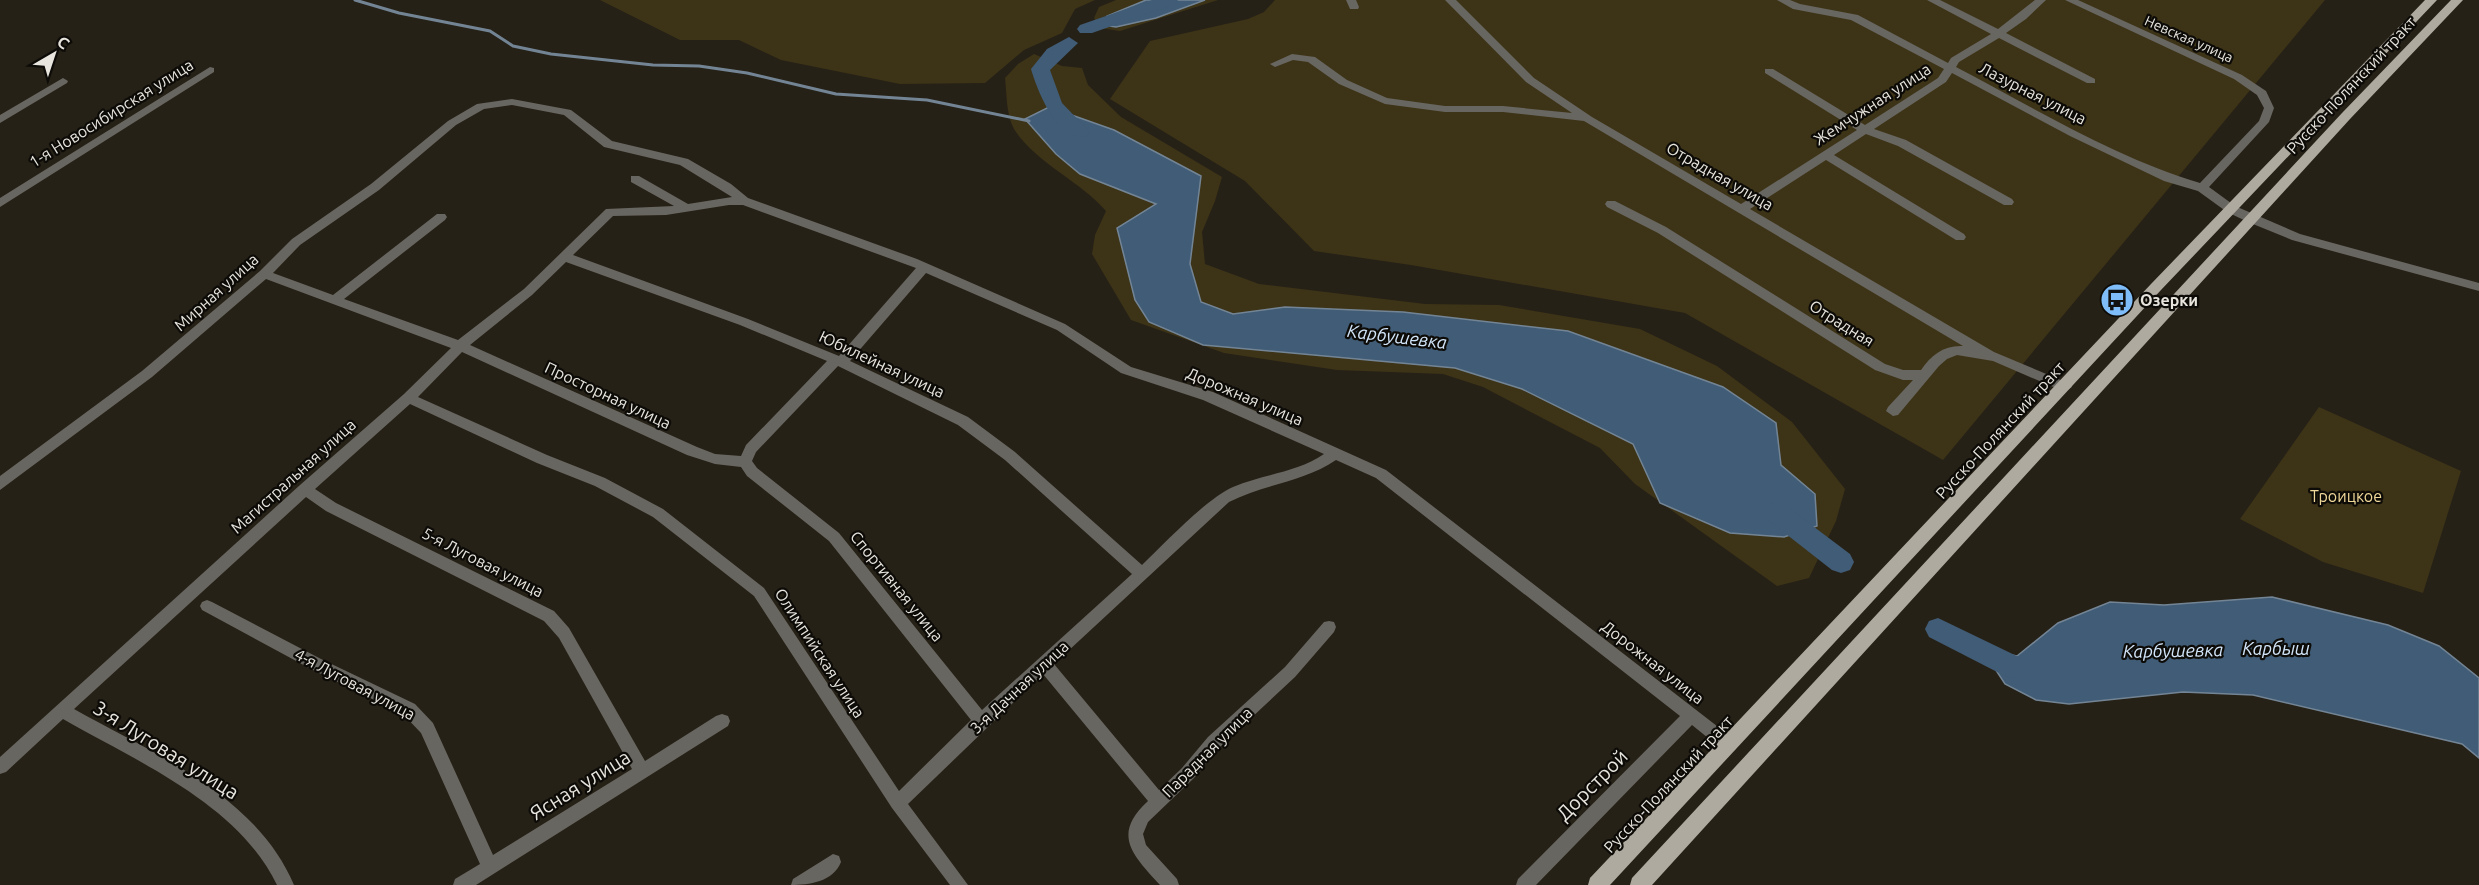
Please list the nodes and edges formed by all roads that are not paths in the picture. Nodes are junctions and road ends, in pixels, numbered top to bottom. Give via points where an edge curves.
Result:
1 (1450, 0) edge
2 (1782, 0) edge
3 (1932, 0) edge
4 (2041, 0) edge
5 (2070, 0) edge
6 (2431, 0) edge
7 (2457, 0) edge
8 (1998, 33) junction
9 (1275, 64) dead end
10 (1949, 68) junction
11 (210, 70) dead end
12 (1769, 71) dead end
13 (63, 81) dead end
14 (2091, 81) dead end
15 (1588, 119) junction
16 (0, 120) edge
17 (1863, 129) junction
18 (1825, 155) junction
19 (635, 179) dead end
20 (2202, 188) junction
21 (744, 201) junction
22 (2008, 202) dead end
23 (0, 203) edge
24 (1611, 204) dead end
25 (687, 208) junction
26 (1744, 208) junction
27 (2231, 209) junction
28 (610, 212) joint
29 (441, 217) dead end
30 (2252, 219) junction
31 (1960, 237) dead end
32 (565, 257) junction
33 (924, 267) junction
34 (264, 274) junction
35 (2479, 287) edge
36 (334, 300) junction
37 (460, 346) junction
38 (1992, 357) junction
39 (838, 361) junction
40 (1925, 375) junction
41 (2065, 387) junction
42 (409, 398) junction
43 (1893, 411) dead end
44 (1334, 454) junction
45 (745, 462) junction
46 (0, 484) edge
47 (305, 489) junction
48 (1141, 573) junction
49 (207, 606) dead end
50 (1329, 627) dead end
51 (1044, 663) junction
52 (63, 711) junction
53 (1691, 715) junction
54 (981, 721) junction
55 (722, 722) dead end
56 (1729, 744) junction
57 (0, 767) edge
58 (642, 771) junction
59 (1158, 801) junction
60 (898, 802) junction
61 (833, 862) dead end
62 (490, 867) junction
63 (286, 885) edge
64 (461, 885) edge
65 (799, 885) edge
66 (960, 885) edge
67 (1171, 885) edge
68 (1524, 885) edge
69 (1597, 885) edge
70 (1639, 885) edge

1 - 15 street, Отрадная улица via 1530,80
2 - 10 street, Лазурная улица via 1797,7 1854,18
3 - 8 street
4 - 8 street, Жемчужная улица
5 - 20 street, Невская улица via 2238,77 2262,93 2269,108 2264,123
6 - 27 main road, Русско-Полянский тракт
7 - 30 main road, Русско-Полянский тракт
8 - 10 street, Жемчужная улица via 1955,60
8 - 14 street
9 - 15 street via 1292,57 1311,59 1343,82 1385,101
10 - 17 street, Жемчужная улица via 1942,80
10 - 20 street, Лазурная улица via 2074,134 2168,178
11 - 23 street, 1-я Новосибирская улица
12 - 17 street
13 - 16 street
15 - 26 street, Отрадная улица
17 - 18 street, Жемчужная улица
17 - 22 street via 1902,143
18 - 26 street, Жемчужная улица
18 - 31 street
19 - 25 street
20 - 27 street, Лазурная улица
21 - 25 street, Дорожная улица
21 - 33 street, Дорожная улица
21 - 34 street, Мирная улица via 684,162 608,144 567,112 492,102 453,123 375,187 296,242
24 - 40 street, Отрадная via 1662,230 1880,367 1903,375
25 - 28 street, Дорожная улица
26 - 38 street, Отрадная улица
27 - 30 street, Лазурная улица
27 - 41 main road, Русско-Полянский тракт
28 - 32 street, Магистральная улица
29 - 36 street
30 - 35 street, Лазурная улица via 2296,237
30 - 70 main road, Русско-Полянский тракт
32 - 37 street, Магистральная улица
32 - 39 street, Юбилейная улица
33 - 39 street
33 - 44 street, Дорожная улица via 1060,327 1126,370 1208,396
34 - 36 street, Просторная улица
34 - 46 street, Мирная улица via 147,374
36 - 37 street, Просторная улица
37 - 42 street, Магистральная улица
37 - 45 street, Просторная улица via 692,451 715,459
38 - 40 street via 1958,350 1946,353
38 - 41 street
39 - 45 street via 751,449
39 - 48 street, Юбилейная улица via 945,411 978,431
40 - 43 street
41 - 56 main road, Русско-Полянский тракт
42 - 47 street, Магистральная улица
42 - 60 street, Олимпийская улица via 600,482 658,513 759,592
44 - 48 street, 3-я Дачная улица via 1302,474 1256,483 1224,498
44 - 53 street, Дорожная улица via 1381,474
45 - 54 street, Спортивная улица via 752,472 834,537
47 - 52 street, Магистральная улица
47 - 58 street, 5-я Луговая улица via 332,507 549,616 564,633
48 - 51 street, 3-я Дачная улица
49 - 62 street, 4-я Луговая улица via 419,717
50 - 59 street, Парадная улица via 1290,672 1214,742
51 - 54 street, 3-я Дачная улица
51 - 59 street
52 - 57 street, Магистральная улица
52 - 63 street, 3-я Луговая улица via 212,800 246,826 267,850
53 - 56 street, Дорожная улица
53 - 68 street, Дорстрой
54 - 60 street, 3-я Дачная улица
55 - 58 street, Ясная улица
56 - 69 main road, Русско-Полянский тракт
58 - 62 street, Ясная улица
59 - 67 street, Парадная улица via 1142,817 1136,834 1139,849
60 - 66 street, Олимпийская улица
61 - 65 street
62 - 64 street, Ясная улица

